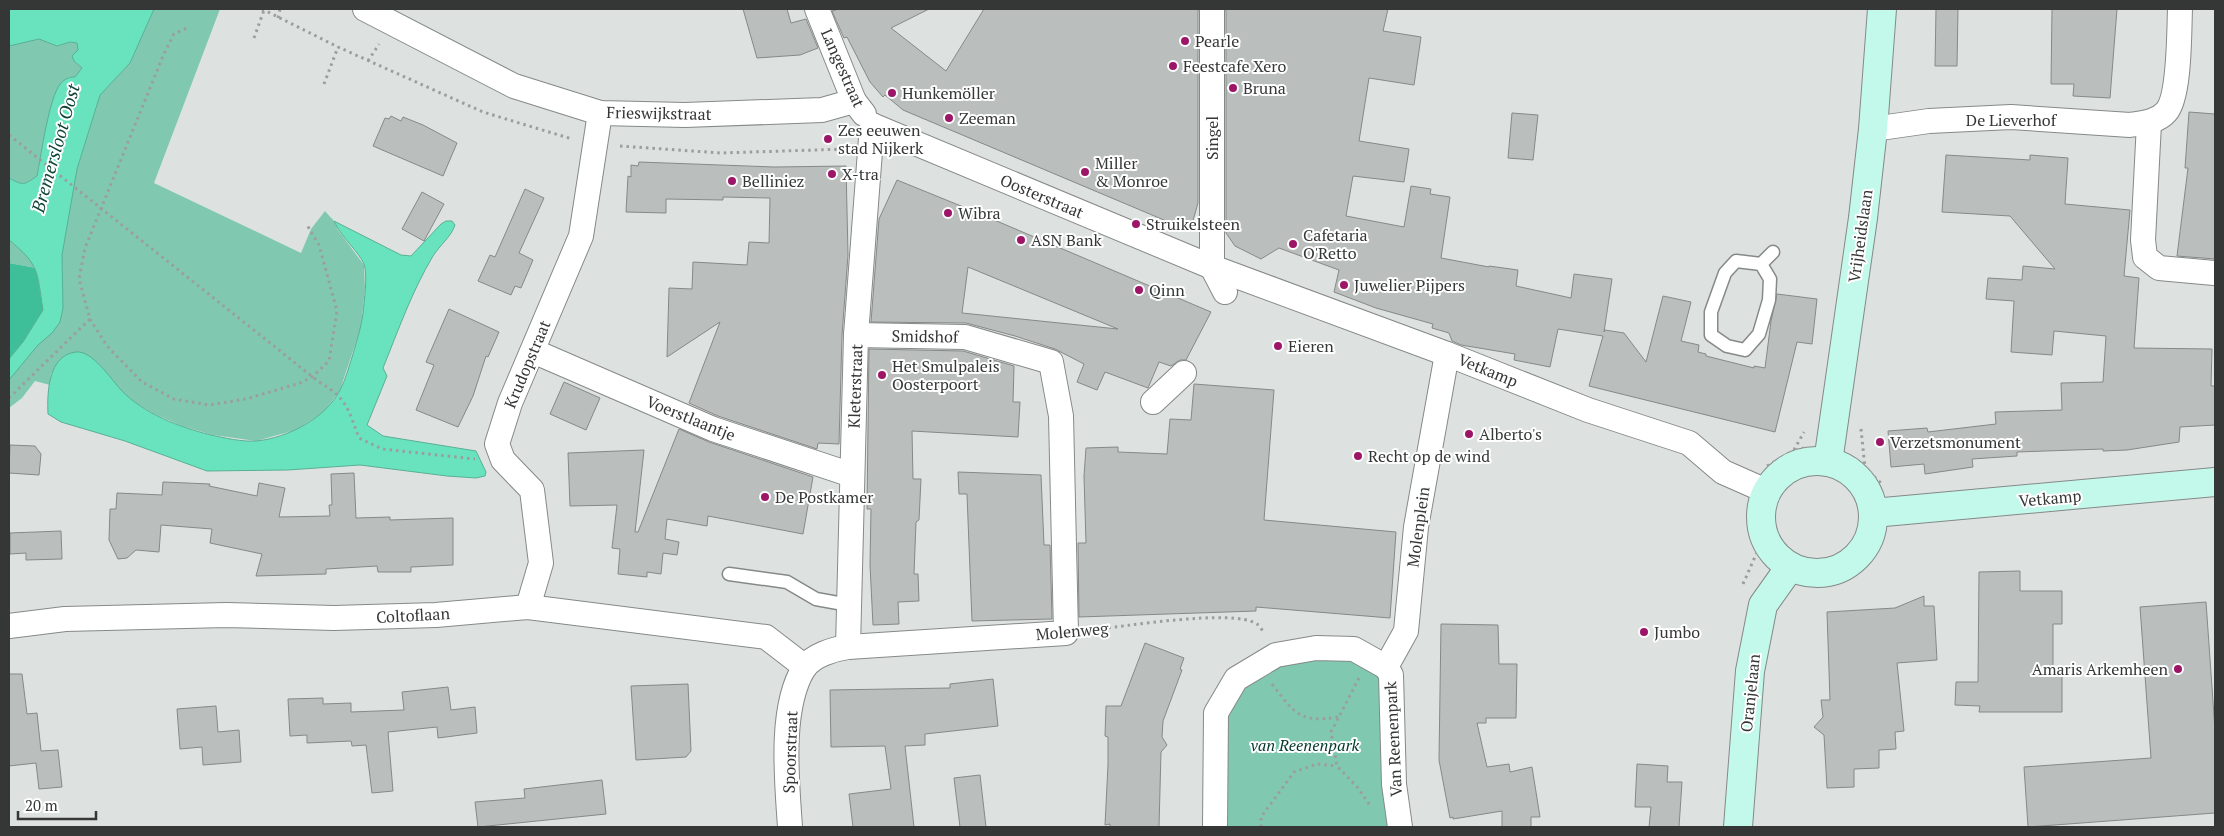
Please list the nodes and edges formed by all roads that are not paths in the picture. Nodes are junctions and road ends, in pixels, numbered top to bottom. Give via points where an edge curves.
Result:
1 (365, 9) edge
2 (817, 9) edge
3 (1212, 9) edge
4 (1882, 9) edge
5 (2180, 9) edge
6 (854, 101) junction
7 (600, 113) junction
8 (2149, 123) junction
9 (872, 125) junction
10 (1873, 129) junction
11 (1773, 252) dead end
12 (1761, 264) junction
13 (1212, 267) junction
14 (2214, 273) edge
15 (1225, 292) dead end
16 (856, 335) junction
17 (533, 351) junction
18 (1447, 354) junction
19 (1184, 373) dead end
20 (1430, 374) dead end
21 (1153, 402) dead end
22 (1830, 455) junction
23 (852, 475) junction
24 (2215, 482) edge
25 (1761, 488) junction
26 (1879, 511) junction
27 (1787, 570) junction
28 (730, 574) dead end
29 (849, 605) junction
30 (528, 607) junction
31 (9, 626) edge
32 (1066, 632) joint
33 (848, 647) junction
34 (1378, 662) junction
35 (805, 667) junction
36 (790, 827) edge
37 (1215, 827) edge
38 (1400, 827) edge
39 (1738, 827) edge

1 - 7 street, Frieswijkstraat via 514,86
2 - 6 street, Langestraat
3 - 13 street, Singel
4 - 10 street, Vrijheidslaan
5 - 8 street via 2175,92 2166,112
6 - 7 street, Frieswijkstraat via 822,110 685,115
6 - 9 street, Langestraat
7 - 17 street, Krudopstraat via 581,236
8 - 10 street, De Lieverhof via 2130,125 2011,117 1929,121
8 - 14 street via 2143,240 2145,258 2159,268
9 - 13 street, Oosterstraat
9 - 16 street, Kleterstraat
10 - 22 street, Vrijheidslaan
11 - 12 lane
12 - 12 lane via 1736,262 1725,273 1711,312 1711,335 1727,346 1745,350 1759,334 1769,300 1770,279
13 - 15 street
13 - 18 street, Vetkamp
16 - 23 street, Kleterstraat
16 - 32 street, Smidshof via 965,337 1051,362 1062,416
17 - 23 street, Voerstlaantje via 713,429
17 - 30 street, Krudopstraat via 503,421 497,444 503,460 532,490 540,563
18 - 20 street
18 - 25 street, Vetkamp via 1689,444 1723,472
18 - 34 street, Molenplein via 1407,528 1406,630
19 - 21 street
22 - 25 street via 1782,472
22 - 26 street via 1864,486
23 - 29 street, Kleterstraat
24 - 26 street, Vetkamp
25 - 27 street via 1762,530 1772,551
26 - 27 street via 1866,544 1841,568 1824,573
27 - 39 street, Oranjelaan via 1763,605 1750,671
28 - 29 lane via 787,582 816,599
29 - 33 street, Kleterstraat
30 - 31 street, Coltoflaan via 334,618 226,615 65,619
30 - 35 street, Coltoflaan via 766,637
32 - 33 street, Molenweg
33 - 35 street via 822,655
34 - 37 street via 1354,649 1316,648 1268,661 1236,678 1216,713
34 - 38 street, Van Reenenpark via 1391,675 1394,784
35 - 36 street, Spoorstraat via 790,708 786,764

